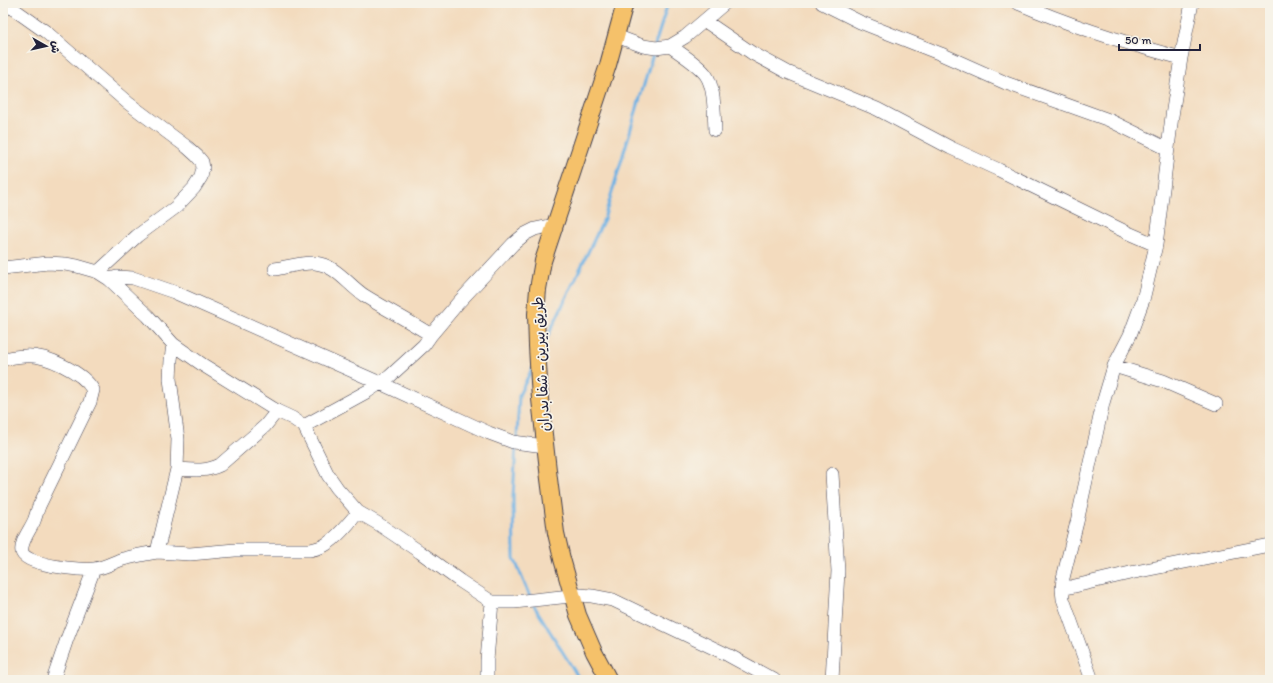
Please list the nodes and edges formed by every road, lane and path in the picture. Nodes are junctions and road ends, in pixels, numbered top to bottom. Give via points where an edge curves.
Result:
1 (5, 3) edge
2 (625, 3) edge
3 (725, 3) edge
4 (822, 3) edge
5 (1018, 3) edge
6 (1192, 3) edge
7 (705, 21) junction
8 (616, 36) junction
9 (670, 46) junction
10 (1181, 58) junction
11 (715, 130) dead end
12 (1168, 149) junction
13 (554, 225) junction
14 (1156, 246) junction
15 (3, 268) edge
16 (275, 270) dead end
17 (104, 275) junction
18 (431, 335) junction
19 (173, 344) junction
20 (3, 359) edge
21 (1114, 366) junction
22 (380, 383) junction
23 (1216, 404) dead end
24 (277, 411) junction
25 (304, 426) junction
26 (545, 446) junction
27 (177, 469) junction
28 (832, 474) dead end
29 (358, 512) junction
30 (1270, 545) edge
31 (157, 552) junction
32 (94, 569) junction
33 (1062, 589) junction
34 (572, 596) junction
35 (492, 602) junction
36 (53, 680) edge
37 (487, 680) edge
38 (609, 680) edge
39 (774, 680) edge
40 (832, 680) edge
41 (1092, 680) edge

1 - 17 street via 46,32 128,103 187,147 202,162 201,177 194,188 176,207 138,236
2 - 8 main road, طريق بيرين - شفا بدران
3 - 7 street
4 - 12 street via 860,22 1006,83 1109,120
5 - 10 street via 1118,41
6 - 10 street
7 - 9 street
7 - 14 street via 752,53 787,72 877,109 951,148
8 - 9 street via 643,46
8 - 13 main road, طريق بيرين - شفا بدران
9 - 11 street via 707,76 714,105
10 - 12 street
12 - 14 street
13 - 18 street via 535,229 513,244
13 - 26 main road, طريق بيرين - شفا بدران via 543,262 536,314
14 - 21 street via 1143,300 1130,335
15 - 17 street via 48,264 77,266
16 - 18 street via 309,263 324,265 367,297
17 - 19 street via 148,316
17 - 22 street via 133,278 180,294
18 - 22 street via 415,354
19 - 24 street
19 - 27 street via 170,379 178,439
20 - 32 street via 24,356 48,360 68,368 93,390 90,402 38,506 34,522 24,541 22,554 40,563 62,568
21 - 23 street via 1163,381
21 - 33 street via 1098,420
22 - 25 street
22 - 26 street via 489,433 513,442
24 - 25 street
24 - 27 street via 265,426 220,465 205,470
25 - 29 street via 328,475
26 - 34 main road, طريق بيرين - شفا بدران via 556,533
27 - 31 street
28 - 40 street via 838,571
29 - 31 street via 326,545 315,549 235,550 190,554
29 - 35 street via 402,539
30 - 33 street
31 - 32 street
32 - 36 street
33 - 41 street via 1066,608
34 - 35 street
34 - 38 main road, طريق بيرين - شفا بدران via 588,638
34 - 39 street via 613,600
35 - 37 street

